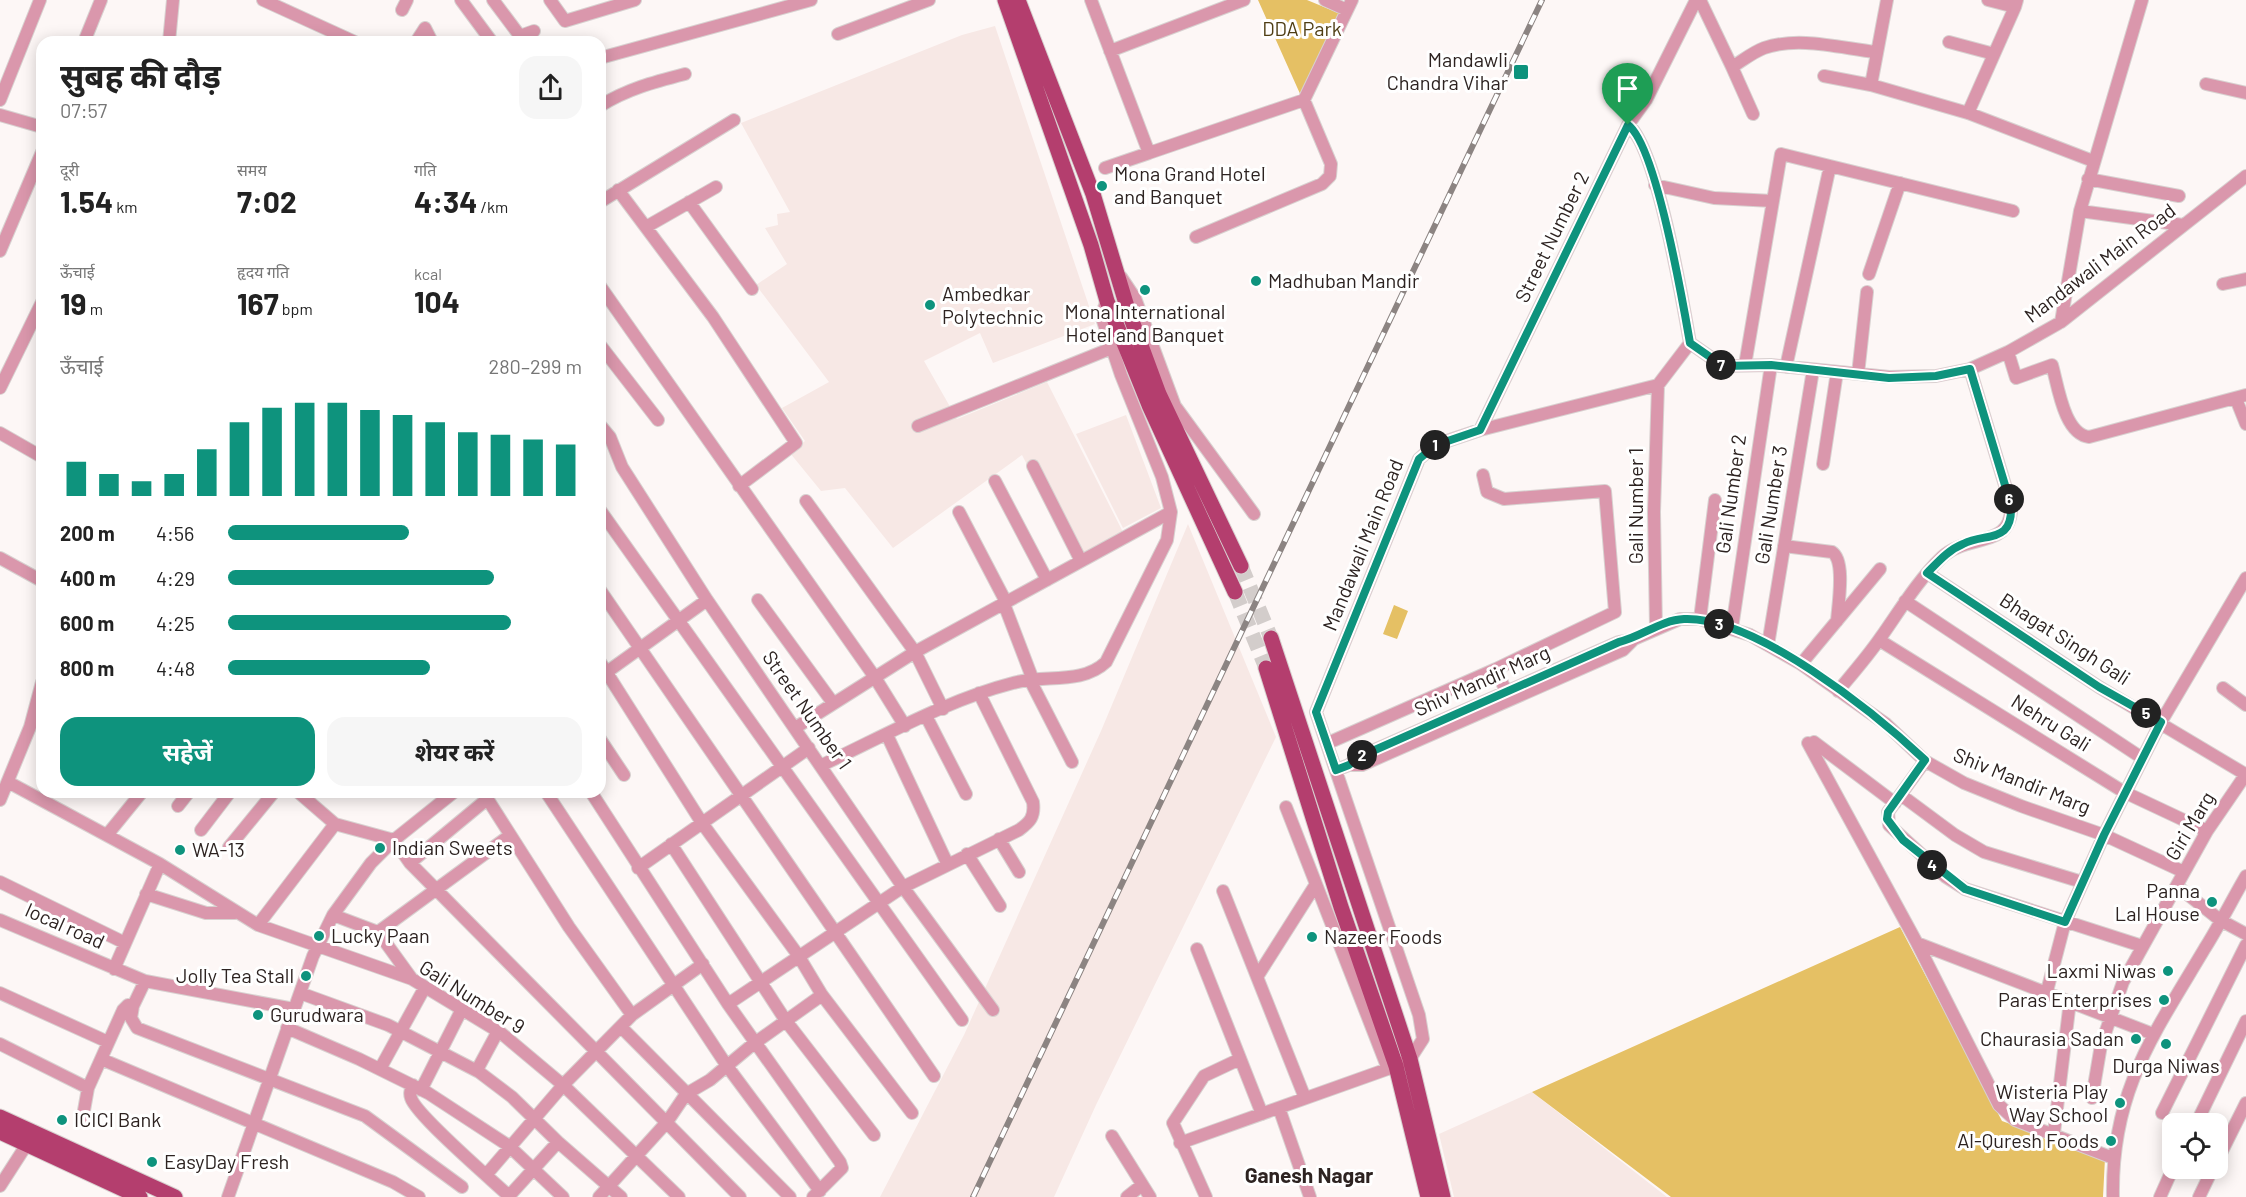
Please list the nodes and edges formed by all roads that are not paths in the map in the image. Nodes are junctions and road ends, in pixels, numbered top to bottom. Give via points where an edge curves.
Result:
1 (40, 0) edge
2 (100, 0) edge
3 (173, 0) edge
4 (263, 0) edge
5 (461, 0) edge
6 (493, 0) edge
7 (550, 0) edge
8 (635, 0) edge
9 (811, 0) edge
10 (928, 0) edge
11 (1005, 0) edge
12 (1018, 0) edge
13 (1091, 0) edge
14 (1244, 0) edge
15 (1325, 0) edge
16 (1698, 0) edge
17 (1887, 0) edge
18 (1988, 0) edge
19 (2142, 0) edge
20 (2016, 3) edge
21 (1350, 5) edge
22 (534, 31) dead end
23 (838, 34) dead end
24 (86, 36) edge
25 (170, 36) edge
26 (343, 36) edge
27 (420, 36) edge
28 (429, 36) edge
29 (488, 36) edge
30 (1949, 42) dead end
31 (1110, 51) junction
32 (1876, 52) junction
33 (1994, 54) junction
34 (606, 56) edge
35 (1732, 67) junction
36 (685, 74) dead end
37 (1824, 76) dead end
38 (2206, 84) dead end
39 (1871, 85) junction
40 (2246, 93) edge
41 (0, 100) edge
42 (1304, 100) junction
43 (606, 102) edge
44 (1968, 113) junction
45 (1753, 114) dead end
46 (0, 115) edge
47 (734, 120) dead end
48 (36, 125) edge
49 (1628, 125) junction
50 (1149, 153) junction
51 (2093, 161) junction
52 (36, 166) edge
53 (1830, 166) junction
54 (1105, 168) dead end
55 (2246, 176) edge
56 (2088, 179) junction
57 (1900, 183) junction
58 (1655, 185) junction
59 (716, 187) dead end
60 (618, 190) junction
61 (2179, 196) dead end
62 (606, 198) edge
63 (1773, 201) junction
64 (689, 202) junction
65 (2013, 211) dead end
66 (2080, 211) junction
67 (2183, 225) junction
68 (646, 227) junction
69 (1196, 237) dead end
70 (1107, 241) junction
71 (1091, 245) junction
72 (0, 251) edge
73 (1116, 268) junction
74 (1869, 274) dead end
75 (2246, 279) edge
76 (2223, 284) dead end
77 (752, 289) dead end
78 (1867, 292) dead end
79 (606, 295) edge
80 (1107, 301) junction
81 (36, 318) edge
82 (2061, 322) junction
83 (1690, 343) junction
84 (1112, 348) junction
85 (2008, 352) junction
86 (606, 353) edge
87 (1745, 365) junction
88 (1771, 365) junction
89 (1786, 367) junction
90 (1970, 369) junction
91 (1814, 370) junction
92 (1836, 372) junction
93 (1858, 374) junction
94 (1658, 385) junction
95 (0, 388) edge
96 (2241, 397) edge
97 (658, 420) dead end
98 (2246, 424) edge
99 (918, 426) dead end
100 (1480, 430) junction
101 (606, 432) edge
102 (0, 433) edge
103 (36, 454) edge
104 (1823, 464) dead end
105 (1033, 466) dead end
106 (1483, 475) dead end
107 (995, 481) dead end
108 (739, 486) junction
109 (1715, 500) dead end
110 (806, 501) dead end
111 (959, 512) dead end
112 (1170, 512) junction
113 (1254, 514) dead end
114 (606, 518) edge
115 (1784, 546) junction
116 (0, 558) edge
117 (1081, 561) junction
118 (1241, 566) tunnel mouth
119 (1880, 569) dead end
120 (1927, 573) junction
121 (36, 578) edge
122 (2246, 578) edge
123 (1047, 580) junction
124 (1235, 592) tunnel mouth
125 (606, 599) edge
126 (707, 600) junction
127 (758, 600) dead end
128 (1905, 601) junction
129 (1005, 603) junction
130 (1700, 619) junction
131 (679, 620) junction
132 (1837, 621) junction
133 (1656, 627) junction
134 (1732, 628) junction
135 (1271, 638) tunnel mouth
136 (1879, 640) junction
137 (1768, 645) junction
138 (639, 648) junction
139 (915, 652) junction
140 (1801, 664) junction
141 (606, 668) edge
142 (1266, 668) tunnel mouth
143 (1496, 669) junction
144 (606, 676) edge
145 (874, 676) junction
146 (1031, 680) junction
147 (2223, 688) dead end
148 (1838, 691) junction
149 (979, 693) junction
150 (1509, 697) junction
151 (833, 703) junction
152 (36, 704) edge
153 (2246, 705) edge
154 (943, 708) junction
155 (926, 716) junction
156 (2161, 722) junction
157 (905, 726) junction
158 (795, 728) junction
159 (887, 735) junction
160 (1328, 743) junction
161 (809, 748) junction
162 (606, 749) edge
163 (2142, 758) junction
164 (1925, 760) junction
165 (1072, 762) dead end
166 (822, 765) junction
167 (783, 766) junction
168 (1336, 770) junction
169 (2246, 774) edge
170 (624, 775) dead end
171 (8, 782) junction
172 (2124, 792) junction
173 (966, 794) dead end
174 (741, 796) junction
175 (36, 797) edge
176 (38, 798) edge
177 (137, 798) edge
178 (184, 798) edge
179 (225, 798) edge
180 (269, 798) edge
181 (305, 798) edge
182 (446, 798) edge
183 (483, 798) edge
184 (486, 798) edge
185 (550, 798) edge
186 (595, 798) edge
187 (1898, 799) junction
188 (0, 800) edge
189 (178, 806) dead end
190 (1286, 807) dead end
191 (702, 823) junction
192 (334, 824) junction
193 (201, 830) dead end
194 (2207, 831) junction
195 (106, 835) junction
196 (2104, 835) junction
197 (509, 836) junction
198 (999, 839) junction
199 (394, 840) junction
200 (671, 844) junction
201 (229, 846) dead end
202 (967, 854) junction
203 (410, 863) junction
204 (947, 863) junction
205 (160, 864) junction
206 (638, 868) junction
207 (1019, 872) dead end
208 (2184, 872) junction
209 (2246, 876) edge
210 (0, 882) edge
211 (2082, 882) junction
212 (1316, 884) junction
213 (2177, 886) junction
214 (903, 887) junction
215 (437, 889) junction
216 (1223, 891) dead end
217 (146, 894) junction
218 (880, 904) junction
219 (1000, 906) dead end
220 (236, 914) junction
221 (333, 915) junction
222 (0, 920) edge
223 (2220, 920) junction
224 (2065, 922) junction
225 (258, 925) junction
226 (378, 932) junction
227 (834, 933) junction
228 (2246, 934) edge
229 (125, 943) junction
230 (1917, 943) junction
231 (2246, 945) edge
232 (2142, 946) junction
233 (318, 947) junction
234 (1197, 949) dead end
235 (798, 955) junction
236 (703, 964) junction
237 (114, 969) junction
238 (1257, 977) junction
239 (412, 980) junction
240 (145, 981) junction
241 (761, 981) junction
242 (672, 986) junction
243 (425, 987) junction
244 (2047, 991) junction
245 (0, 993) edge
246 (300, 993) junction
247 (822, 995) junction
248 (2070, 1001) junction
249 (728, 1004) junction
250 (133, 1005) junction
251 (294, 1009) junction
252 (462, 1009) junction
253 (993, 1010) dead end
254 (632, 1016) junction
255 (2109, 1017) junction
256 (962, 1020) dead end
257 (2246, 1021) edge
258 (786, 1022) junction
259 (621, 1027) junction
260 (287, 1028) junction
261 (401, 1031) junction
262 (498, 1031) junction
263 (2153, 1034) junction
264 (108, 1042) junction
265 (755, 1043) junction
266 (0, 1044) edge
267 (440, 1050) junction
268 (597, 1050) junction
269 (101, 1059) junction
270 (1240, 1059) junction
271 (1398, 1065) junction
272 (726, 1066) junction
273 (380, 1069) junction
274 (477, 1070) junction
275 (934, 1076) dead end
276 (270, 1079) junction
277 (562, 1085) junction
278 (417, 1087) junction
279 (88, 1088) junction
280 (686, 1094) junction
281 (1305, 1098) junction
282 (2092, 1098) dead end
283 (2246, 1103) edge
284 (1280, 1108) junction
285 (912, 1113) dead end
286 (2162, 1113) dead end
287 (2201, 1113) edge
288 (1262, 1114) junction
289 (83, 1116) dead end
290 (0, 1117) edge
291 (535, 1117) junction
292 (667, 1122) junction
293 (255, 1123) junction
294 (0, 1132) edge
295 (2054, 1133) junction
296 (874, 1135) dead end
297 (1112, 1136) dead end
298 (2228, 1139) edge
299 (558, 1142) junction
300 (1180, 1143) junction
301 (27, 1144) junction
302 (509, 1146) junction
303 (636, 1154) junction
304 (2113, 1158) junction
305 (534, 1169) junction
306 (486, 1175) junction
307 (2168, 1179) edge
308 (2208, 1179) edge
309 (609, 1185) junction
310 (1143, 1185) junction
311 (0, 1186) edge
312 (462, 1187) dead end
313 (817, 1194) edge
314 (509, 1196) edge
315 (140, 1197) edge
316 (175, 1197) edge
317 (228, 1197) edge
318 (418, 1197) edge
319 (563, 1197) edge
320 (599, 1197) edge
321 (621, 1197) edge
322 (679, 1197) edge
323 (740, 1197) edge
324 (790, 1197) edge
325 (1126, 1197) edge
326 (1150, 1197) edge
327 (1206, 1197) edge
328 (1310, 1197) edge
329 (1428, 1197) edge
330 (1443, 1197) edge
331 (2114, 1197) edge
332 (2160, 1197) edge
333 (2199, 1197) edge

1 - 41 street
2 - 24 street
3 - 25 street
4 - 26 street
5 - 29 street
6 - 22 street via 520,36
7 - 8 street via 565,21
9 - 34 street
10 - 23 street
11 - 71 main road
12 - 70 main road via 1094,194
13 - 31 street
14 - 31 street
15 - 21 street
16 - 35 street
16 - 49 street, Street Number 2 via 1646,100
17 - 32 street
18 - 20 street
19 - 51 street
20 - 33 street
21 - 42 street
27 - 28 street via 425,28
30 - 33 street
31 - 50 street
32 - 35 street via 1785,43 1762,49
32 - 39 street
33 - 44 street
35 - 45 street
36 - 43 street via 644,84
37 - 39 street
38 - 40 street
39 - 44 street
42 - 50 street
42 - 69 street via 1331,164 1330,176 1322,184
44 - 51 street
46 - 48 street
47 - 60 street
49 - 58 street via 1637,132
49 - 100 street, Street Number 2
50 - 54 street
51 - 56 street
52 - 72 street
53 - 57 street
53 - 63 street via 1781,153
53 - 89 street
55 - 67 street, Mandawali Main Road
56 - 61 street
56 - 66 street
57 - 65 street
57 - 74 street
58 - 63 street via 1714,198
58 - 83 street via 1672,245
59 - 64 street
60 - 62 street
60 - 68 street
63 - 87 street
64 - 68 street
64 - 77 street
66 - 67 street
66 - 82 street
67 - 82 street, Mandawali Main Road
68 - 108 street via 713,317 796,443
70 - 71 main road
70 - 73 main road
71 - 80 main road
73 - 113 street via 1135,298 1175,406
73 - 118 main road via 1159,394
75 - 76 street
78 - 93 street
79 - 108 street
80 - 84 street via 1101,315
80 - 124 main road via 1149,405
81 - 95 street
82 - 85 street, Mandawali Main Road
83 - 87 street, Mandawali Main Road via 1723,366
83 - 94 street
84 - 99 street
84 - 112 street via 1161,477
85 - 90 street, Mandawali Main Road
85 - 96 street via 2016,378 2052,365 2073,429 2089,438
86 - 97 street
87 - 88 street, Mandawali Main Road
88 - 89 street, Mandawali Main Road
88 - 134 street, Gali Number 2
89 - 91 street, Mandawali Main Road
90 - 93 street, Mandawali Main Road via 1936,376 1889,378
90 - 120 street via 2012,518 2007,529 1997,536 1965,543
91 - 92 street, Mandawali Main Road
91 - 115 street, Gali Number 3
92 - 93 street, Mandawali Main Road
92 - 104 street
94 - 100 street, Mandawali Main Road
94 - 133 street, Gali Number 1
96 - 98 street
100 - 160 street, Mandawali Main Road via 1436,445 1419,459 1316,712
101 - 126 street, Street Number 1 via 622,466
102 - 103 street
105 - 117 street
106 - 143 street via 1487,492 1504,499 1605,490 1615,612
107 - 123 street
108 - 145 street
109 - 130 street
110 - 139 street
111 - 129 street
112 - 117 street
112 - 146 street via 1167,540 1106,662 1096,672
114 - 131 street
115 - 132 street via 1837,555
115 - 137 street, Gali Number 3
116 - 121 street
117 - 123 street
119 - 132 street
120 - 128 street
120 - 156 street, Bhagat Singh Gali via 2080,675
122 - 156 street
123 - 129 street
125 - 138 street
126 - 131 street
126 - 158 street, Street Number 1
127 - 151 street
128 - 136 street
128 - 163 street
129 - 139 street
129 - 146 street
130 - 133 street, Shiv Mandir Marg via 1680,619
130 - 134 street, Shiv Mandir Marg
131 - 138 street
131 - 167 street
132 - 140 street
133 - 150 street, Shiv Mandir Marg via 1623,650
134 - 137 street, Shiv Mandir Marg
135 - 271 main road
136 - 148 street
136 - 172 street, Nehru Gali
137 - 140 street, Shiv Mandir Marg
138 - 141 street
138 - 174 street
139 - 145 street
139 - 154 street
140 - 148 street, Shiv Mandir Marg
142 - 271 main road via 1341,907
143 - 150 street
143 - 160 street
144 - 191 street
145 - 151 street
145 - 157 street
146 - 149 street
146 - 165 street
147 - 153 street
148 - 164 street, Shiv Mandir Marg via 1886,724
149 - 154 street
149 - 198 street via 1035,813 1029,823
150 - 168 street, Shiv Mandir Marg via 1362,765
151 - 158 street
152 - 171 street
154 - 155 street
155 - 157 street
155 - 173 street
156 - 163 street
156 - 169 street, Bhagat Singh Gali
157 - 159 street
158 - 161 street, Street Number 1
159 - 166 street
159 - 204 street
160 - 168 street, Mandawali Main Road
161 - 166 street, Street Number 1
161 - 167 street
162 - 170 street
163 - 172 street
164 - 187 street
164 - 196 street, Shiv Mandir Marg via 1973,787
166 - 214 street, Street Number 1
167 - 174 street
167 - 218 street
168 - 271 street, Mandawali Main Road via 1419,1015 1423,1039
169 - 194 street, Giri Marg
171 - 175 street, Gali Number 9
171 - 188 street
172 - 194 street, Nehru Gali
172 - 196 street
174 - 191 street
174 - 227 street
176 - 195 street, Gali Number 9
177 - 195 street
178 - 189 street
179 - 193 street
180 - 201 street
181 - 192 street
182 - 199 street
183 - 203 street
184 - 197 street
185 - 242 street
186 - 206 street
187 - 211 street via 1984,852
187 - 224 street via 1888,812 1889,825 1946,877 1980,895
187 - 230 street via 1811,742
190 - 212 street
191 - 200 street
191 - 235 street
192 - 199 street
192 - 225 street
194 - 208 street, Giri Marg
195 - 205 street, Gali Number 9
196 - 208 street, Shiv Mandir Marg
196 - 211 street
197 - 215 street
197 - 254 street
198 - 202 street
198 - 207 street
199 - 203 street
199 - 221 street via 371,863
200 - 206 street
200 - 241 street
202 - 204 street
202 - 219 street
203 - 215 street
204 - 214 street
205 - 217 street
205 - 220 street, Gali Number 9
206 - 236 street
208 - 213 street, Giri Marg
209 - 223 street
210 - 229 street
211 - 224 street
212 - 238 street
212 - 271 street
213 - 223 street
213 - 232 street, Giri Marg
214 - 218 street
214 - 253 street, Street Number 1
215 - 226 street
215 - 268 street
216 - 238 street
217 - 220 street via 206,913
217 - 229 street
218 - 227 street
218 - 256 street
220 - 225 street, Gali Number 9
221 - 226 street
221 - 233 street
222 - 237 street, local road
223 - 228 street
223 - 263 street
224 - 232 street
224 - 244 street
225 - 233 street, Gali Number 9
226 - 239 street
227 - 235 street
227 - 275 street
229 - 237 street
230 - 244 street
230 - 295 street via 1999,1105 2016,1120
231 - 286 street
232 - 255 street, Giri Marg
233 - 239 street, Gali Number 9
233 - 246 street
234 - 270 street
235 - 241 street
235 - 247 street
236 - 242 street
236 - 249 street
237 - 240 street, local road
238 - 281 street
239 - 243 street, Gali Number 9
240 - 250 street
240 - 251 street, local road
241 - 249 street
241 - 258 street
242 - 254 street
242 - 272 street
243 - 252 street, Gali Number 9
243 - 261 street
244 - 248 street
245 - 264 street
246 - 251 street
246 - 261 street
247 - 258 street
247 - 285 street
248 - 255 street
248 - 295 street
249 - 265 street
250 - 264 street via 123,1010
250 - 276 street via 131,1018 137,1028
251 - 260 street
252 - 262 street, Gali Number 9
252 - 267 street
254 - 259 street
255 - 263 street
255 - 282 street, Giri Marg
257 - 287 street
258 - 265 street
258 - 296 street
259 - 268 street
259 - 280 street
260 - 273 street
260 - 276 street
261 - 267 street
261 - 273 street
262 - 274 street
262 - 277 street, Gali Number 9
263 - 304 street via 2127,1096
264 - 269 street
265 - 272 street
265 - 313 street via 840,1162 839,1174
266 - 279 street
267 - 274 street
267 - 278 street
268 - 277 street
268 - 292 street
269 - 279 street
269 - 293 street
270 - 288 street
270 - 300 street via 1203,1076 1175,1117 1174,1128
271 - 281 street
271 - 329 main road
271 - 330 main road
272 - 280 street
272 - 313 street
273 - 278 street
274 - 291 street
276 - 293 street
276 - 312 street via 365,1116
277 - 291 street
277 - 303 street, Gali Number 9
278 - 302 street
278 - 306 street via 410,1092 413,1103
279 - 289 street
280 - 292 street
280 - 324 street
281 - 284 street
283 - 298 street
284 - 288 street
284 - 328 street
288 - 300 street
290 - 316 main road
291 - 299 street
291 - 302 street
292 - 303 street
292 - 323 street
293 - 317 street
293 - 318 street via 393,1182
294 - 301 main road
295 - 304 street
297 - 310 street
299 - 305 street
299 - 309 street
300 - 327 street
301 - 311 street
301 - 315 main road
302 - 305 street
302 - 306 street
303 - 309 street
303 - 322 street, Gali Number 9
304 - 331 street
305 - 314 street
305 - 319 street
306 - 314 street
307 - 332 street
308 - 333 street
309 - 320 street
309 - 321 street
310 - 325 street
310 - 326 street

